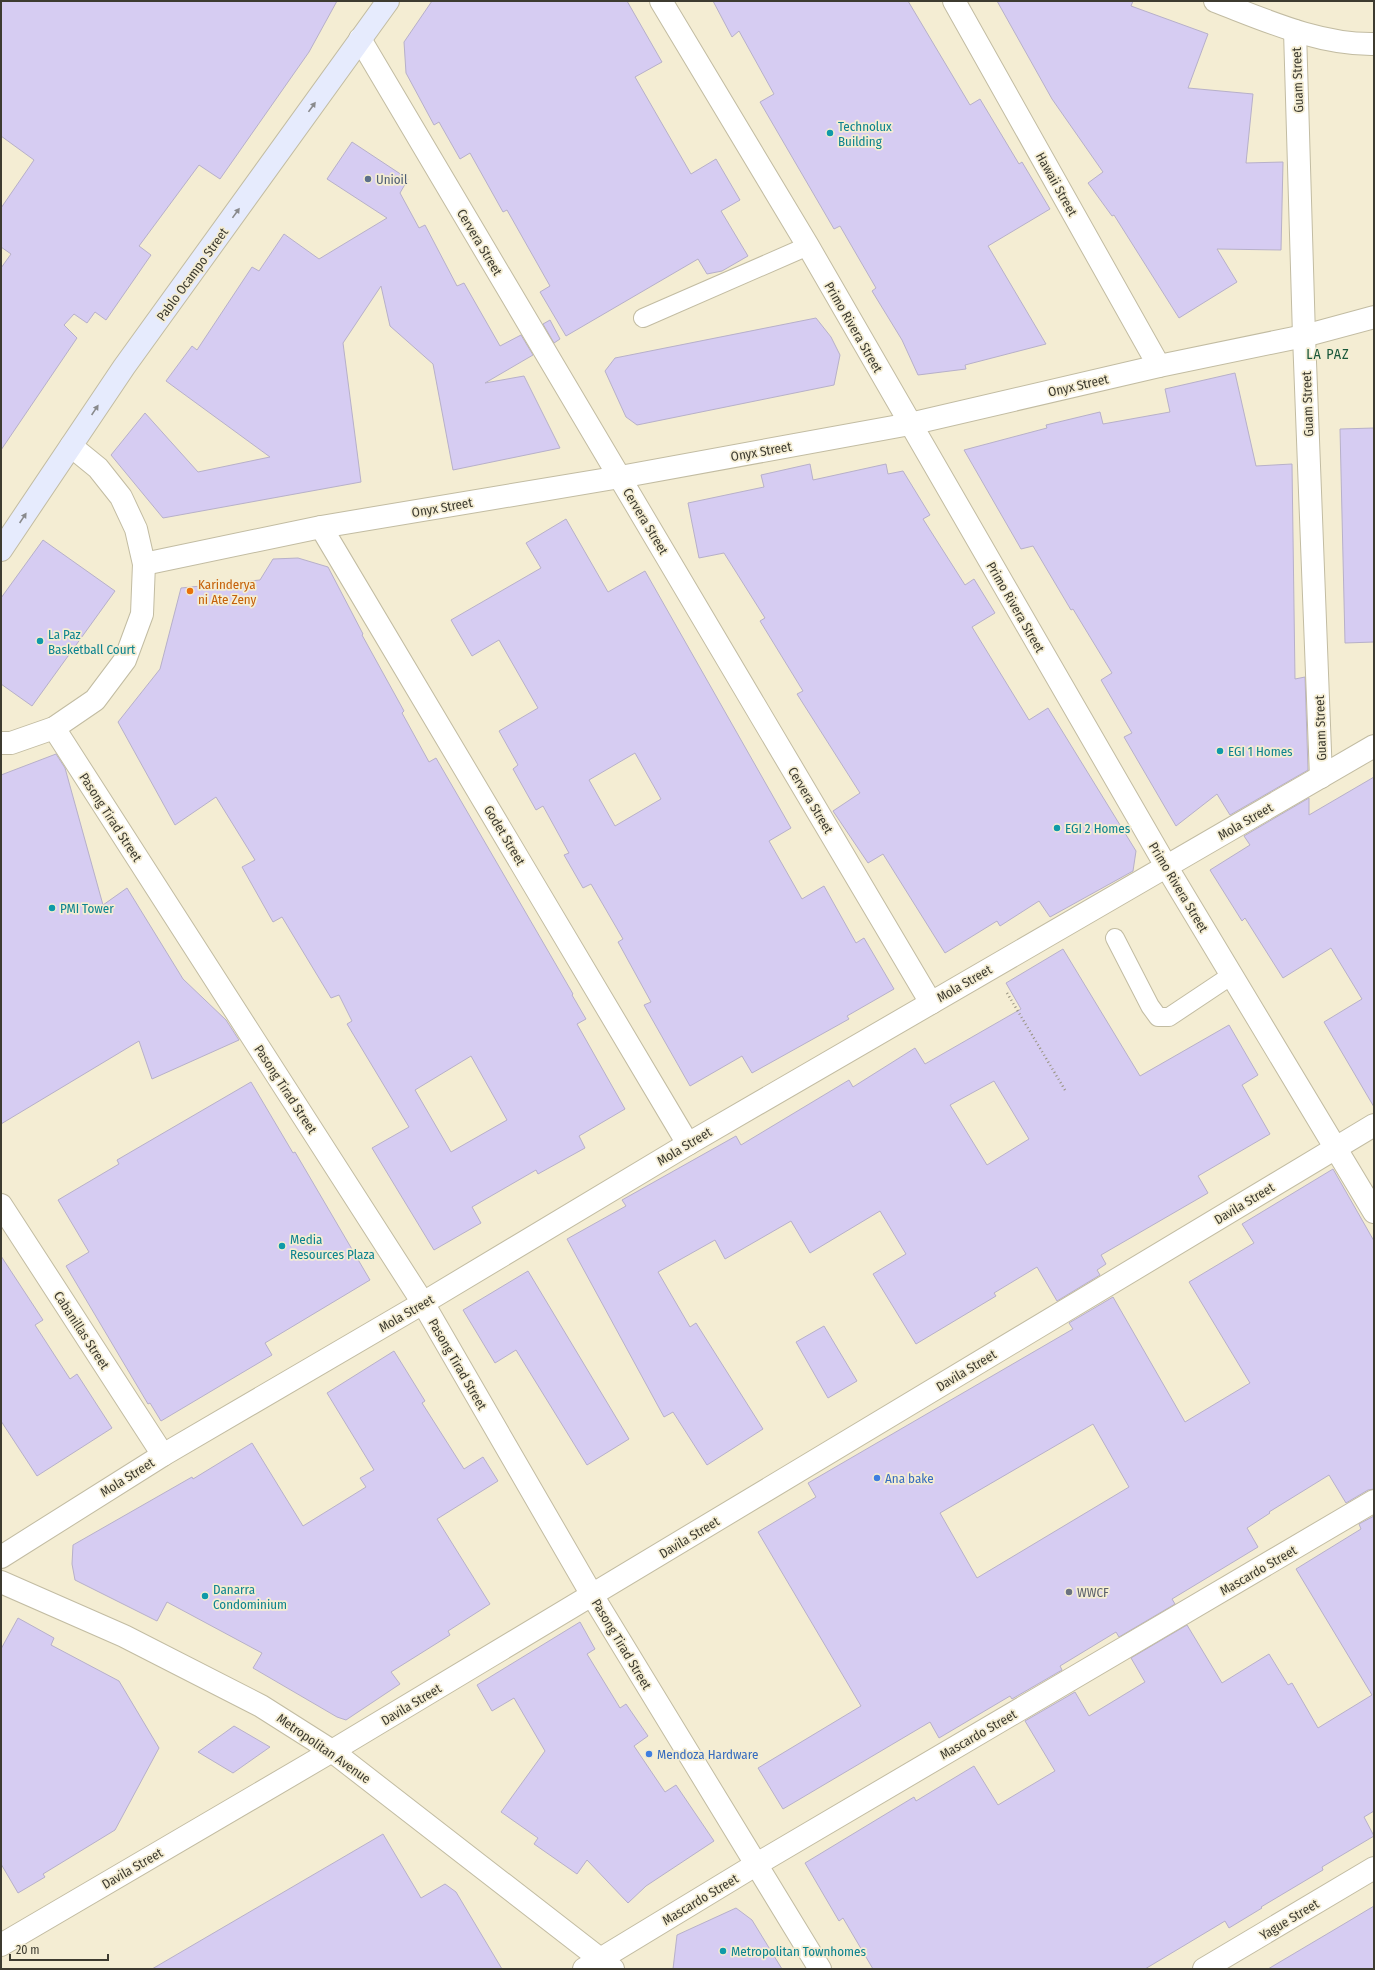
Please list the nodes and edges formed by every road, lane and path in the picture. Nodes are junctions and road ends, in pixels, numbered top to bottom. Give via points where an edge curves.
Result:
1 (388, 1) edge
2 (662, 1) edge
3 (954, 1) edge
4 (1215, 1) edge
5 (1295, 31) junction
6 (360, 39) junction
7 (1374, 44) edge
8 (808, 246) junction
9 (1374, 317) edge
10 (643, 318) dead end
11 (1304, 336) junction
12 (1160, 366) junction
13 (910, 424) junction
14 (71, 446) junction
15 (620, 477) junction
16 (321, 527) junction
17 (1, 550) edge
18 (144, 564) junction
19 (54, 728) junction
20 (1, 743) edge
21 (1374, 746) edge
22 (1322, 777) junction
23 (1166, 866) junction
24 (1115, 938) dead end
25 (992, 967) junction
26 (1232, 975) junction
27 (931, 1003) junction
28 (1065, 1090) dead end
29 (1374, 1125) edge
30 (688, 1144) junction
31 (1336, 1147) junction
32 (1, 1205) edge
33 (1374, 1212) edge
34 (423, 1303) junction
35 (163, 1455) junction
36 (1374, 1501) edge
37 (1, 1557) edge
38 (1, 1582) edge
39 (592, 1595) junction
40 (332, 1751) junction
41 (757, 1864) junction
42 (1374, 1868) edge
43 (1, 1945) edge
44 (600, 1966) edge
45 (820, 1969) edge
46 (1204, 1969) edge

1 - 6 main road, Pablo Ocampo Street
2 - 8 street, Primo Rivera Street
3 - 12 street, Hawaii Street
4 - 5 street
5 - 7 street via 1350,44
5 - 11 street, Guam Street
14 -> 6 main road, Pablo Ocampo Street via 124,367
6 - 15 street, Cervera Street
8 - 10 lane
8 - 13 street, Primo Rivera Street
9 - 11 street, Onyx Street
11 - 12 street, Onyx Street
11 - 22 street, Guam Street
12 - 13 street, Onyx Street
13 - 15 street, Onyx Street
13 - 23 street, Primo Rivera Street
17 -> 14 main road, Pablo Ocampo Street
14 - 18 street via 98,468 120,497 136,529
15 - 16 street, Onyx Street
15 - 27 street, Cervera Street
16 - 18 street, Onyx Street
16 - 30 street, Godet Street
18 - 19 street via 142,614 125,660 95,700
19 - 20 street via 11,743
19 - 34 street, Pasong Tirad Street
21 - 22 street, Mola Street
22 - 23 street, Mola Street
23 - 25 street, Mola Street
23 - 26 street, Primo Rivera Street
24 - 26 lane via 1158,1017 1169,1017
25 - 27 street, Mola Street
25 - 28 path
26 - 31 street, Primo Rivera Street
27 - 30 street, Mola Street
29 - 31 street, Davila Street
30 - 34 street, Mola Street
31 - 33 street, Primo Rivera Street
31 - 39 street, Davila Street
32 - 35 street, Cabanillas Street
34 - 35 street, Mola Street
34 - 39 street, Pasong Tirad Street
35 - 37 street, Mola Street
36 - 41 street, Mascardo Street
38 - 40 street, Metropolitan Avenue via 198,1672 261,1706
39 - 40 street, Davila Street
39 - 41 street, Pasong Tirad Street
40 - 43 street, Davila Street
40 - 44 street, Metropolitan Avenue
41 - 44 street, Mascardo Street
41 - 45 street, Pasong Tirad Street
42 - 46 street, Yague Street

